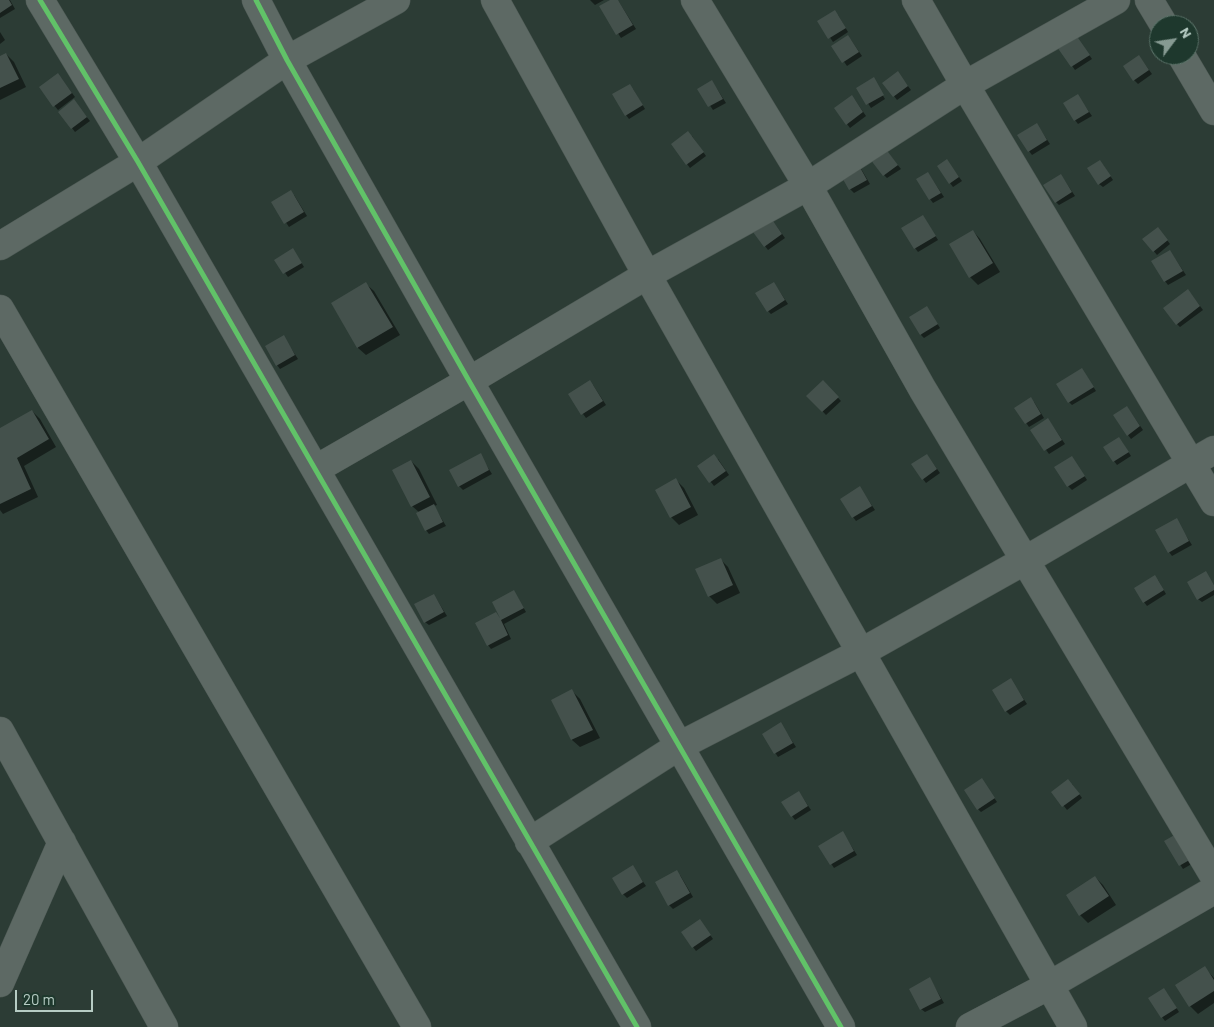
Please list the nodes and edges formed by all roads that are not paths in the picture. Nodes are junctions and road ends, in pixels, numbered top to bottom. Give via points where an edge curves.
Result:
1 (40, 0) edge
2 (256, 0) edge
3 (396, 0) edge
4 (494, 0) edge
5 (695, 0) edge
6 (916, 0) edge
7 (1116, 0) edge
8 (1149, 0) edge
9 (1158, 15) edge
10 (287, 60) junction
11 (1187, 65) edge
12 (965, 86) junction
13 (1214, 112) edge
14 (138, 162) junction
15 (808, 186) junction
16 (0, 246) edge
17 (647, 275) junction
18 (0, 309) edge
19 (469, 381) junction
20 (1214, 450) edge
21 (1190, 462) junction
22 (316, 469) junction
23 (1214, 502) edge
24 (1024, 561) junction
25 (860, 653) junction
26 (0, 731) edge
27 (679, 746) junction
28 (62, 842) junction
29 (529, 842) junction
30 (1214, 876) edge
31 (1214, 890) edge
32 (0, 983) edge
33 (1048, 986) junction
34 (164, 1027) edge
35 (417, 1027) edge
36 (637, 1027) edge
37 (841, 1027) edge
38 (970, 1027) edge
39 (1072, 1027) edge

1 - 14 street
2 - 10 street
3 - 10 street
4 - 17 street
5 - 15 street
6 - 12 street
7 - 12 street
8 - 9 street
10 - 14 street
10 - 19 street
11 - 13 street
12 - 15 street
12 - 21 street
14 - 16 street
14 - 22 street
15 - 17 street
15 - 24 street
17 - 19 street
17 - 25 street
18 - 35 street
19 - 22 street
19 - 27 street
20 - 21 street
21 - 23 street
21 - 24 street
22 - 29 street
24 - 25 street
24 - 30 street
25 - 27 street
25 - 33 street
26 - 28 street
27 - 29 street
27 - 37 street
28 - 32 street
28 - 34 street
29 - 36 street
31 - 33 street
33 - 38 street
33 - 39 street

